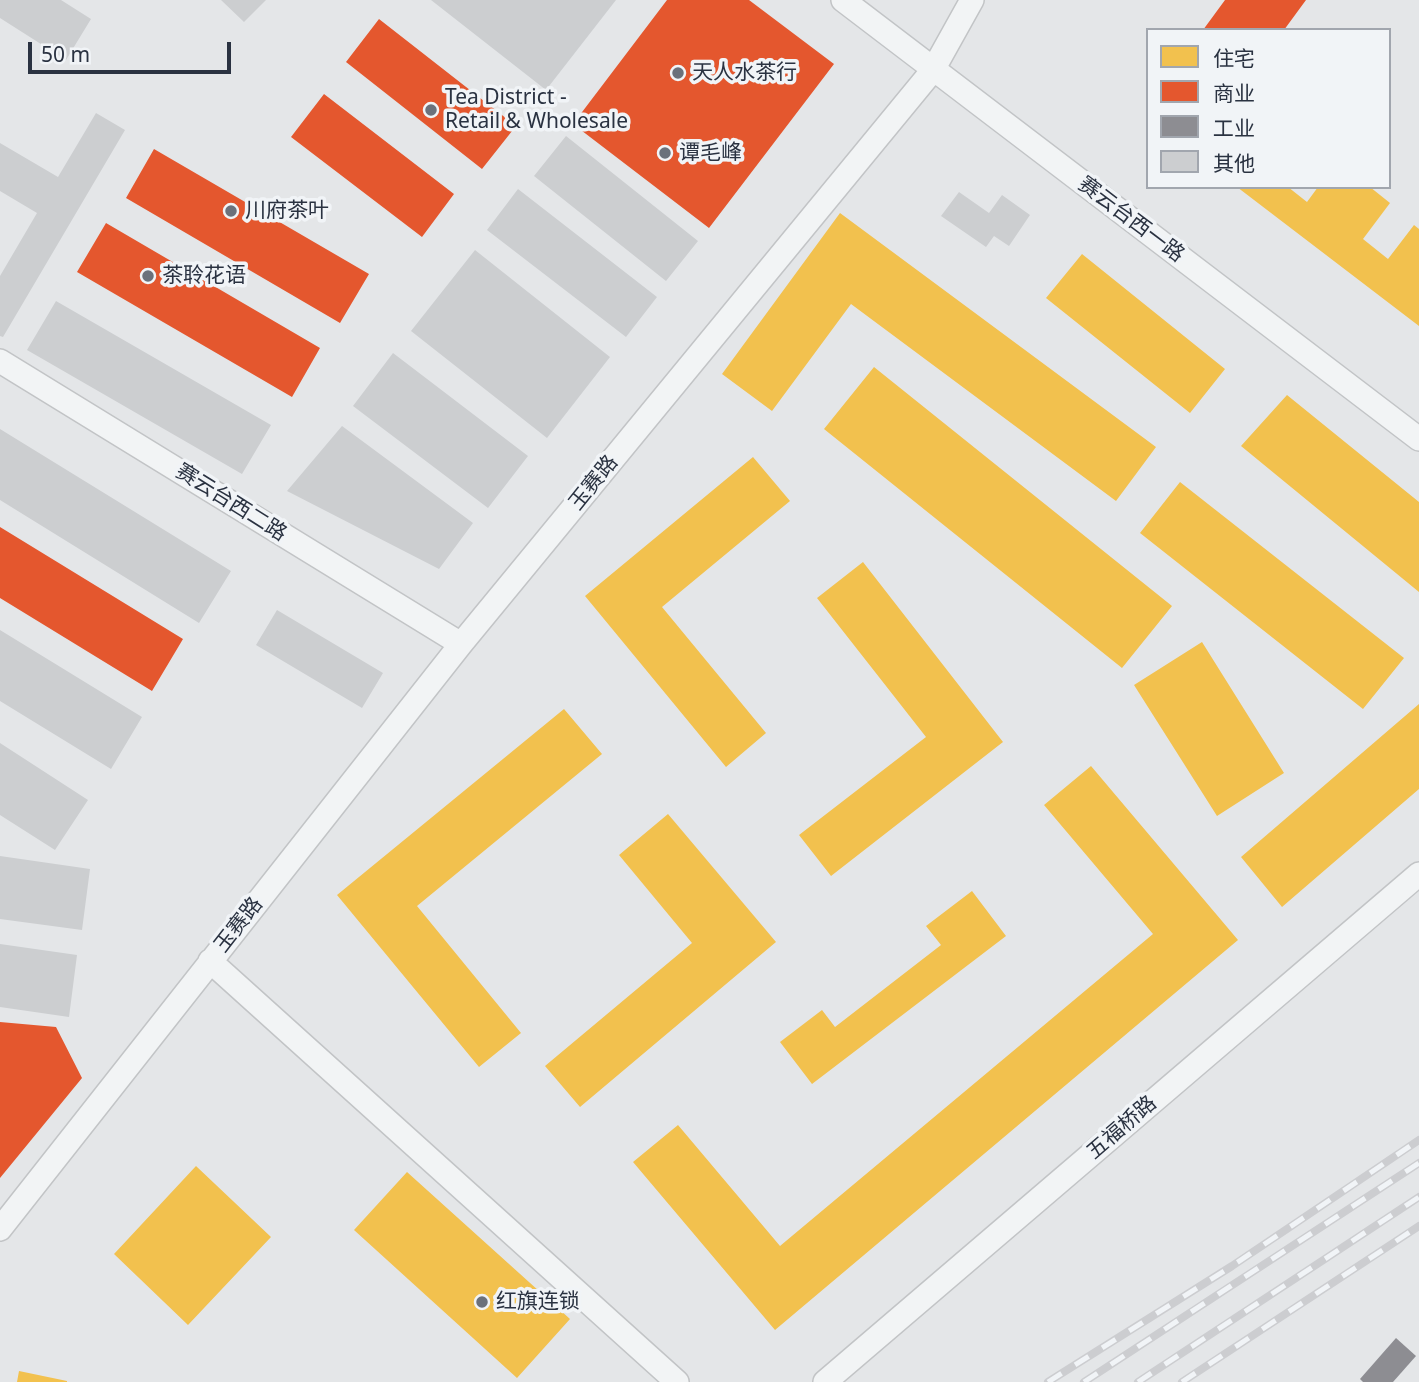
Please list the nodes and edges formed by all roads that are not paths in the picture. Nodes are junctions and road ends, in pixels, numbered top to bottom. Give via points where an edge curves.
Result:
1 (843, 0) edge
2 (972, 0) edge
3 (933, 70) junction
4 (0, 361) edge
5 (1419, 439) edge
6 (461, 644) junction
7 (1419, 874) edge
8 (210, 961) junction
9 (0, 1229) edge
10 (677, 1382) edge
11 (825, 1382) edge

1 - 3 street, 赛云台西一路
2 - 3 street, 玉赛路
3 - 5 street, 赛云台西一路
3 - 6 street, 玉赛路
4 - 6 street, 赛云台西二路
6 - 8 street, 玉赛路
7 - 11 street, 五福桥路
8 - 9 street, 玉赛路
8 - 10 street, 玉赛路

